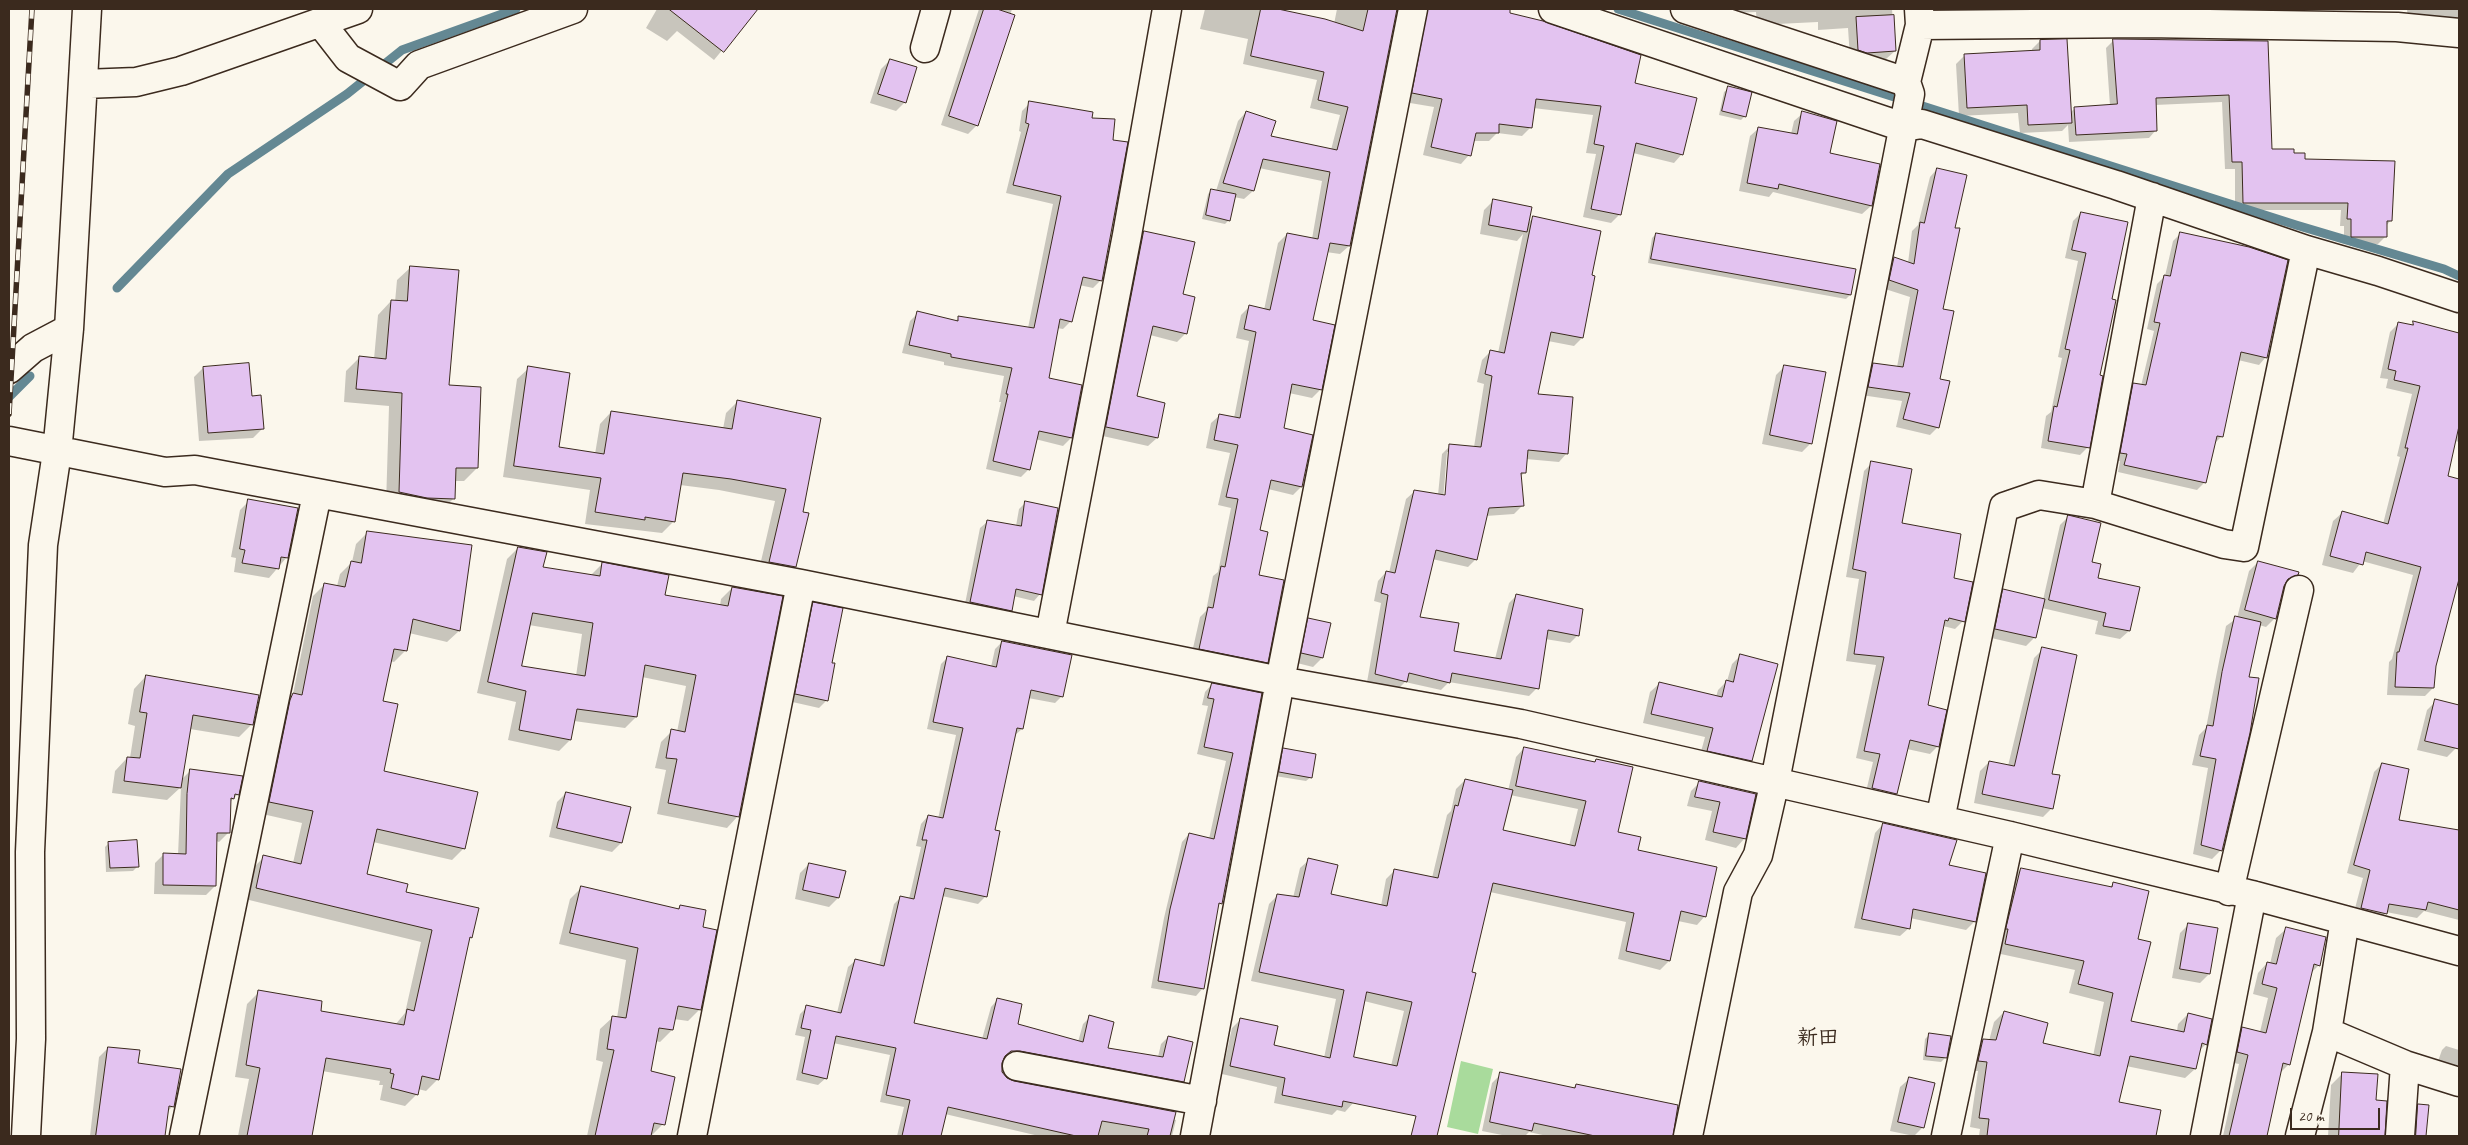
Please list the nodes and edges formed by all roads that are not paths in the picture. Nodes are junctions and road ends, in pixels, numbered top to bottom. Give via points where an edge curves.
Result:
1 (87, 9) edge
2 (358, 9) edge
3 (573, 9) edge
4 (936, 9) edge
5 (1167, 9) edge
6 (1413, 9) edge
7 (1553, 9) edge
8 (1685, 9) edge
9 (2145, 16) edge
10 (1919, 17) edge
11 (320, 22) junction
12 (2459, 34) edge
13 (925, 48) dead end
14 (84, 84) junction
15 (1906, 104) junction
16 (2152, 197) junction
17 (2306, 250) junction
18 (2459, 298) edge
19 (69, 328) junction
20 (9, 369) edge
21 (14, 447) edge
22 (57, 452) junction
23 (317, 494) junction
24 (2095, 504) junction
25 (801, 584) junction
26 (2298, 590) dead end
27 (1050, 634) junction
28 (1280, 681) junction
29 (1775, 781) junction
30 (1940, 820) junction
31 (2010, 836) junction
32 (2241, 893) junction
33 (19, 909) edge
34 (2345, 920) junction
35 (2459, 951) edge
36 (2327, 1032) junction
37 (2405, 1065) junction
38 (1017, 1066) dead end
39 (2459, 1082) edge
40 (1202, 1101) junction
41 (26, 1136) edge
42 (184, 1136) edge
43 (692, 1136) edge
44 (1195, 1136) edge
45 (1688, 1136) edge
46 (1946, 1136) edge
47 (2205, 1136) edge
48 (2300, 1136) edge
49 (2400, 1136) edge

1 - 14 street
2 - 11 street
3 - 11 street via 420,65 400,86 348,58
4 - 13 street
5 - 27 street via 1128,235
6 - 28 street
7 - 15 street
8 - 15 street
9 - 10 street
9 - 12 street via 2396,27
10 - 15 street
11 - 14 street via 181,71 136,82
14 - 19 street
15 - 16 street via 1922,124
15 - 29 street
16 - 17 street
16 - 24 street
17 - 18 street
17 - 24 street via 2244,547 2224,544
19 - 20 street via 33,348
19 - 22 street
21 - 22 street
22 - 23 street via 164,472 195,470
22 - 33 street via 43,545
23 - 25 street
23 - 42 street
24 - 30 street via 2039,495 2004,507
25 - 27 street
25 - 43 street
26 - 32 street
27 - 28 street
28 - 29 street via 1521,724
28 - 40 street
29 - 30 street
29 - 45 street via 1758,855 1738,892
30 - 31 street
31 - 32 street
31 - 46 street
32 - 34 street
32 - 47 street
33 - 41 street via 31,1039
34 - 35 street
34 - 36 street
36 - 37 street
36 - 48 street
37 - 39 street
37 - 49 street
38 - 40 street
40 - 44 street

